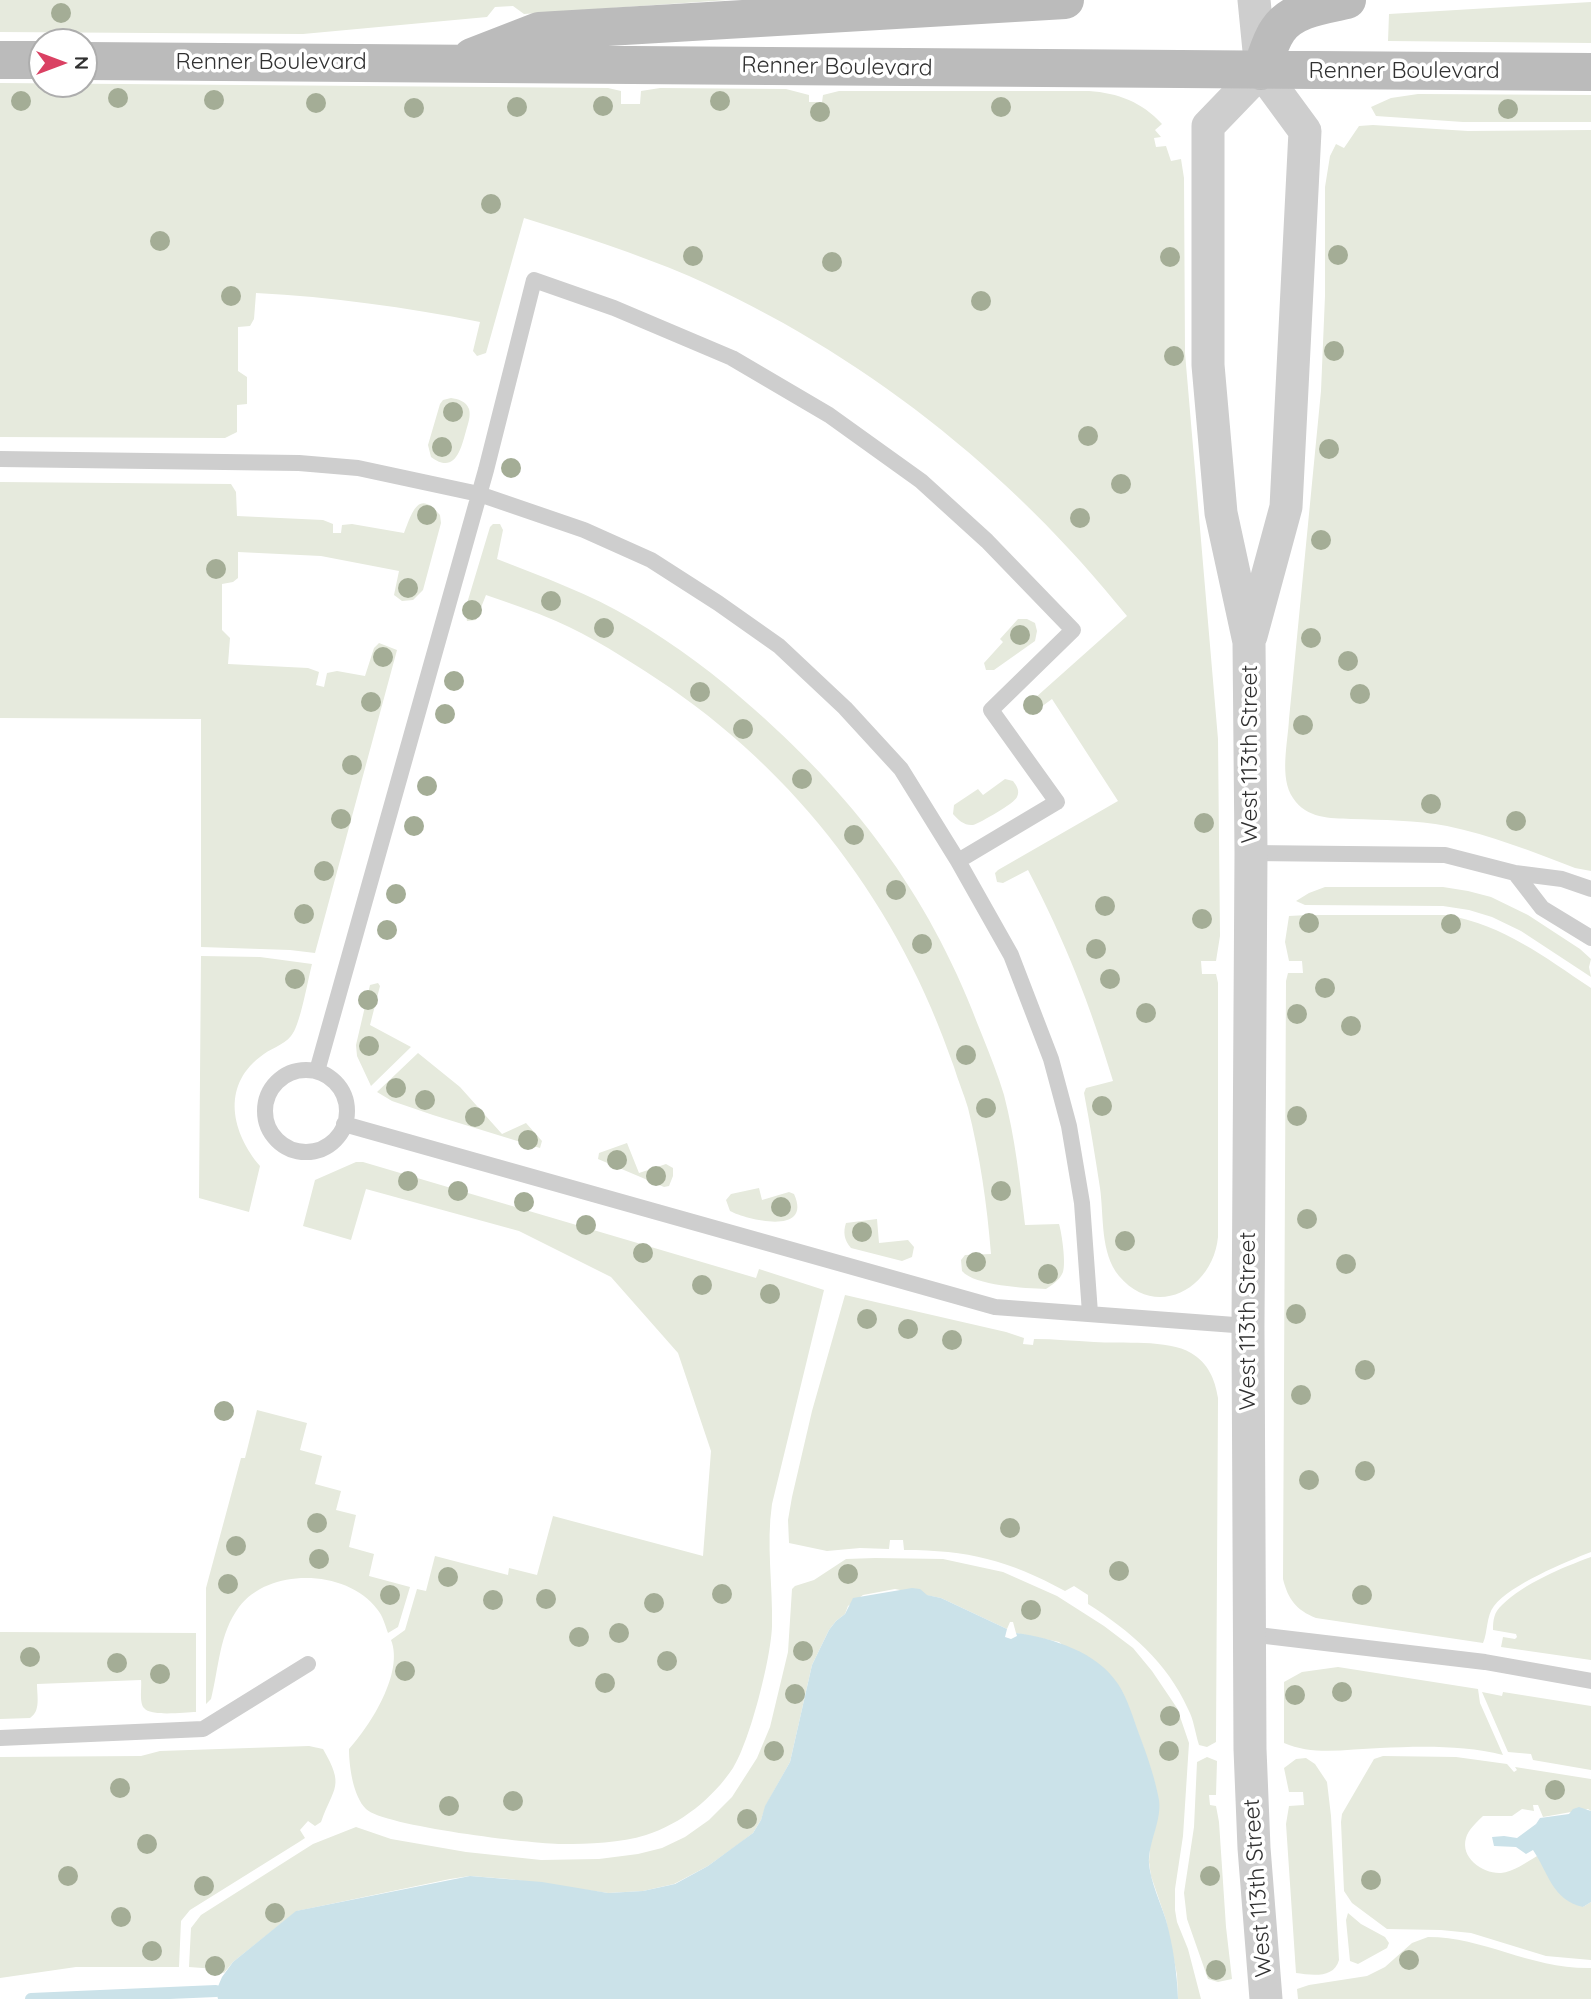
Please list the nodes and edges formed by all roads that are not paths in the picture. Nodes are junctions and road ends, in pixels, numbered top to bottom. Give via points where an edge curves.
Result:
1 (1065, 0) edge
2 (1254, 0) edge
3 (1347, 0) edge
4 (0, 60) edge
5 (28, 60) edge
6 (98, 61) edge
7 (454, 64) junction
8 (1261, 71) junction
9 (1591, 72) edge
10 (0, 459) edge
11 (479, 494) junction
12 (1249, 642) junction
13 (1251, 853) junction
14 (958, 861) junction
15 (1515, 873) junction
16 (1591, 889) edge
17 (1591, 938) edge
18 (317, 1071) junction
19 (344, 1124) junction
20 (1090, 1313) junction
21 (1248, 1326) junction
22 (1249, 1634) junction
23 (308, 1664) dead end
24 (1591, 1681) edge
25 (0, 1738) edge
26 (1266, 1999) edge

1 - 7 main road via 539,31
2 - 8 street
3 - 8 main road via 1292,16 1278,29
4 - 5 main road
6 - 7 main road, Renner Boulevard
7 - 8 main road, Renner Boulevard
8 - 9 main road, Renner Boulevard
8 - 12 street, West 113th Street via 1305,131 1286,507
8 - 12 street, West 113th Street via 1208,126 1208,365 1221,513
10 - 11 lane via 299,463 358,468
11 - 14 lane via 584,530 651,560 779,646 901,769
11 - 14 lane via 534,280 732,358 829,415 921,481 1073,630 990,710 1057,802
11 - 18 lane
12 - 13 street, West 113th Street
13 - 15 lane via 1445,855
13 - 21 street, West 113th Street
14 - 20 lane via 1011,955 1051,1059 1082,1203
15 - 16 lane via 1562,879
15 - 17 lane via 1542,908
18 - 19 lane via 336,1081 343,1092 347,1105
18 - 19 lane via 299,1070 274,1083 264,1109 272,1136 296,1151 310,1152 334,1142
19 - 20 lane via 995,1307
20 - 21 lane
21 - 22 street, West 113th Street
22 - 24 lane via 1485,1662
22 - 26 street, West 113th Street via 1254,1848
23 - 25 lane via 203,1729

